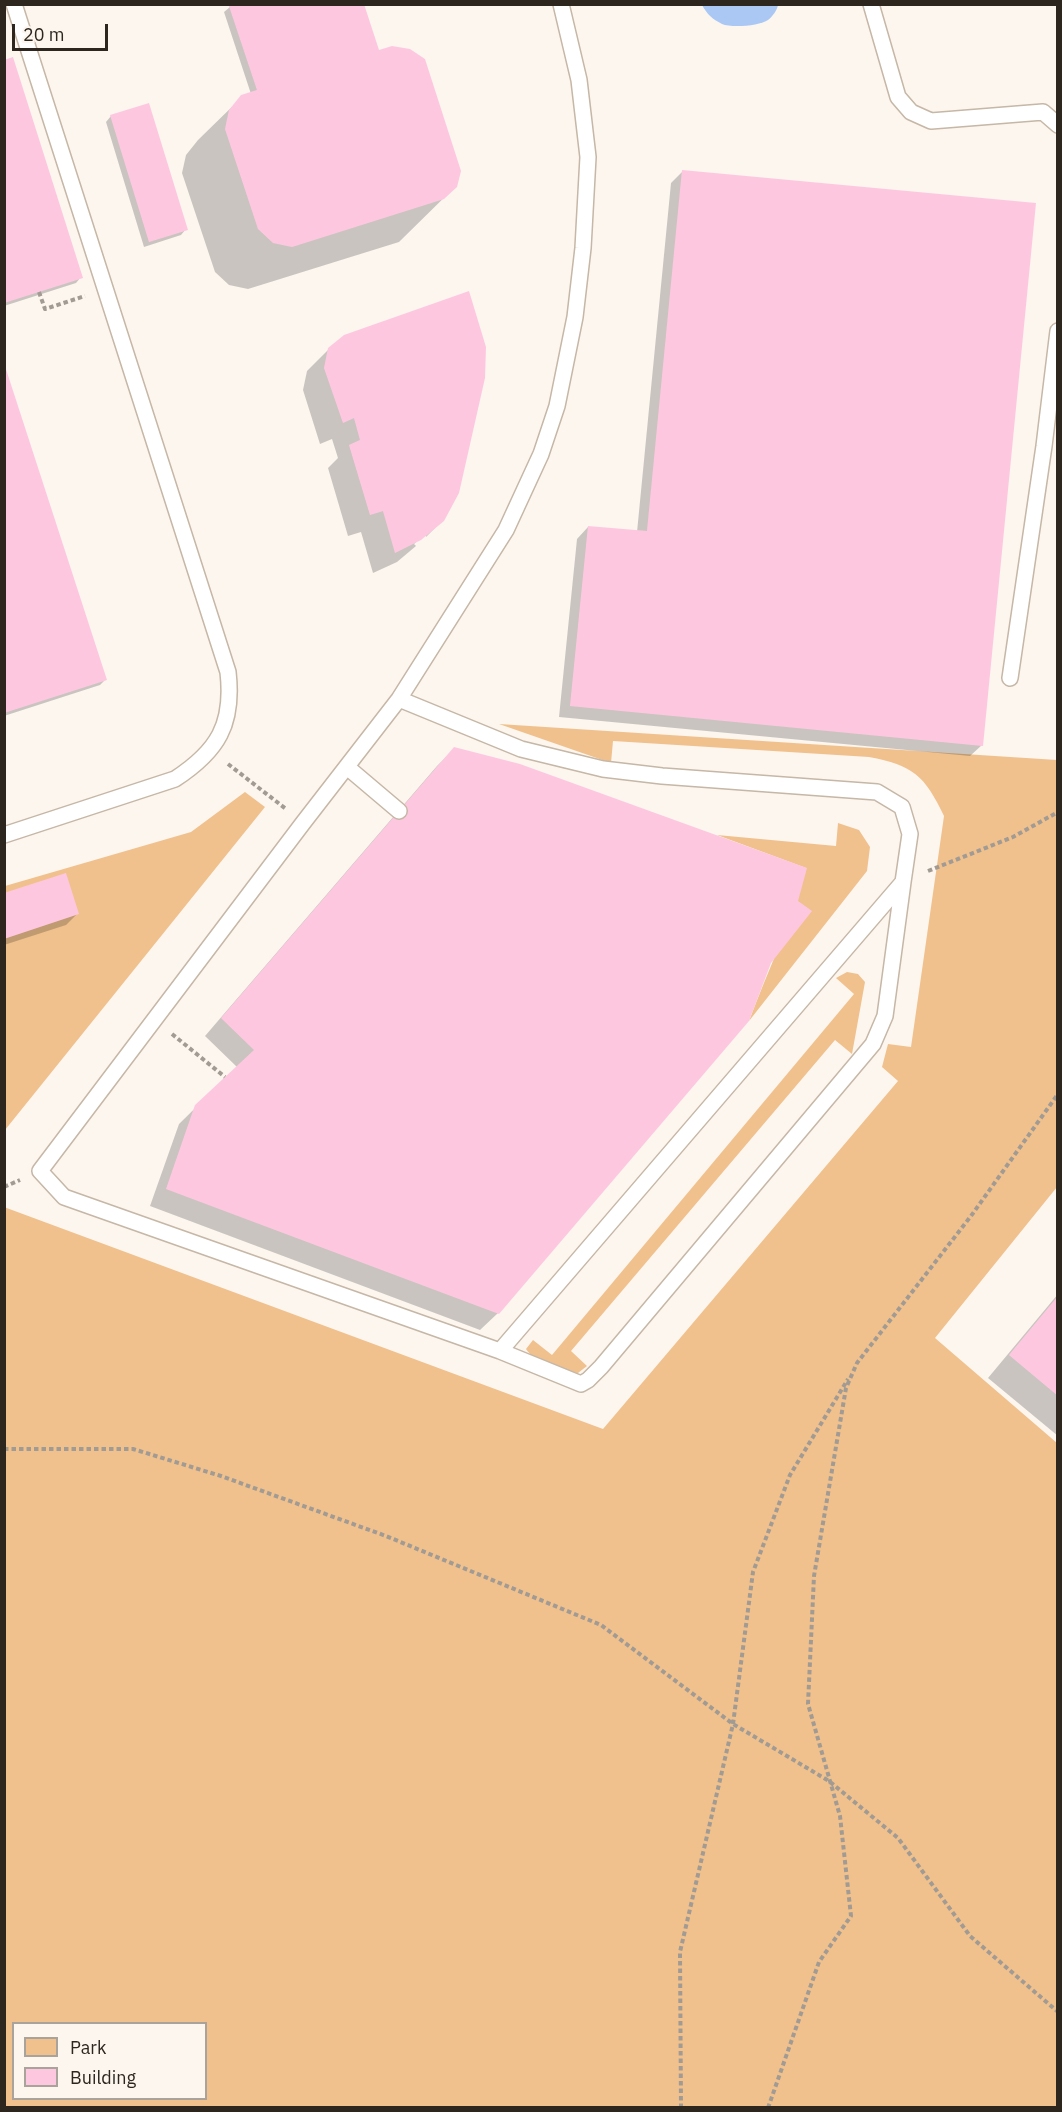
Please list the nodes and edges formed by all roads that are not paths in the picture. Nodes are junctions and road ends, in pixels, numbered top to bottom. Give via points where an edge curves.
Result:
1 (14, 4) edge
2 (561, 4) edge
3 (871, 4) edge
4 (1058, 125) edge
5 (1058, 331) edge
6 (1010, 678) dead end
7 (399, 699) junction
8 (347, 767) junction
9 (399, 811) dead end
10 (4, 835) edge
11 (903, 882) junction
12 (500, 1351) junction

1 - 10 lane via 228,672 230,691 222,732 210,751 175,779
2 - 7 lane via 579,80 588,156 575,317 557,406 541,454 506,530
3 - 4 lane via 898,97 911,112 931,122 1043,112
5 - 6 lane
7 - 8 lane
7 - 11 lane via 521,749 603,769 877,792 902,807 910,834
8 - 9 lane
8 - 12 lane via 40,1171 64,1197
11 - 12 lane
11 - 12 lane via 885,1016 873,1044 601,1367 580,1384

